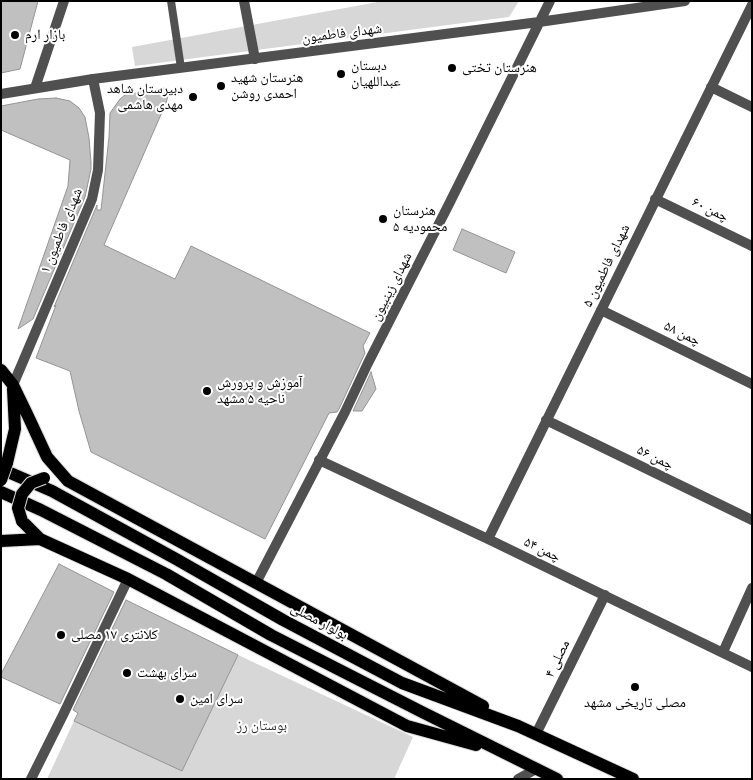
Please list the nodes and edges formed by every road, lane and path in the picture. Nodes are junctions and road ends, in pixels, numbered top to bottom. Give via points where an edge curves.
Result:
1 (64, 1) edge
2 (171, 1) edge
3 (244, 1) edge
4 (550, 1) edge
5 (686, 1) edge
6 (752, 5) edge
7 (539, 22) junction
8 (255, 59) junction
9 (181, 68) junction
10 (93, 79) junction
11 (711, 87) junction
12 (35, 88) junction
13 (1, 94) edge
14 (752, 107) edge
15 (656, 199) junction
16 (752, 246) edge
17 (601, 310) junction
18 (1, 370) edge
19 (752, 384) edge
20 (13, 385) junction
21 (546, 420) junction
22 (319, 460) junction
23 (4, 466) edge
24 (1, 480) edge
25 (68, 481) junction
26 (1, 492) edge
27 (752, 520) edge
28 (40, 539) junction
29 (488, 539) junction
30 (1, 541) edge
31 (128, 579) junction
32 (256, 583) junction
33 (752, 588) edge
34 (605, 595) junction
35 (723, 652) junction
36 (752, 667) edge
37 (518, 726) junction
38 (536, 734) junction
39 (504, 753) junction
40 (536, 769) junction
41 (31, 779) edge
42 (518, 779) edge
43 (557, 779) edge
44 (633, 779) edge

1 - 12 street
2 - 9 lane
3 - 8 street
4 - 7 street, شهدای زینبیون
5 - 7 street, شهدای فاطمیون
6 - 11 street, شهدای فاطمیون ۵
7 - 8 street, شهدای فاطمیون
7 - 22 street, شهدای زینبیون via 346,412
8 - 9 street, شهدای فاطمیون
9 - 10 street, شهدای فاطمیون
10 - 12 street, شهدای فاطمیون
10 - 20 street, شهدای فاطمیون ۱ via 100,113 98,170 92,199
11 - 14 street
11 - 15 street, شهدای فاطمیون ۵
12 - 13 street, شهدای فاطمیون
15 - 16 street, چمن ۶۰
15 - 17 street, شهدای فاطمیون ۵
17 - 19 street, چمن ۵۸
17 - 21 street, شهدای فاطمیون ۵
18 - 20 main road
20 - 23 main road via 14,429
20 - 25 main road via 47,457
21 - 27 street, چمن ۵۶
21 - 29 street, شهدای فاطمیون ۵
22 - 29 street, چمن ۵۴
22 - 32 street, شهدای زینبیون
23 - 24 main road, bridge
23 - 37 main road, بولوار مصلی via 402,683
25 - 28 main road, bridge via 44,478 31,483 22,494 18,508 22,521
25 - 32 main road
26 - 39 main road via 158,570 271,635
28 - 30 main road
28 - 31 main road
29 - 34 street, چمن ۵۴
31 - 39 main road via 406,726
31 - 41 street
32 - 37 main road
33 - 35 street
34 - 35 street, چمن ۵۴
34 - 38 street, مصلی ۴
35 - 36 street, چمن ۵۴
37 - 38 main road, بولوار مصلی
38 - 44 main road, بولوار مصلی
39 - 40 main road
40 - 42 street
40 - 43 main road

